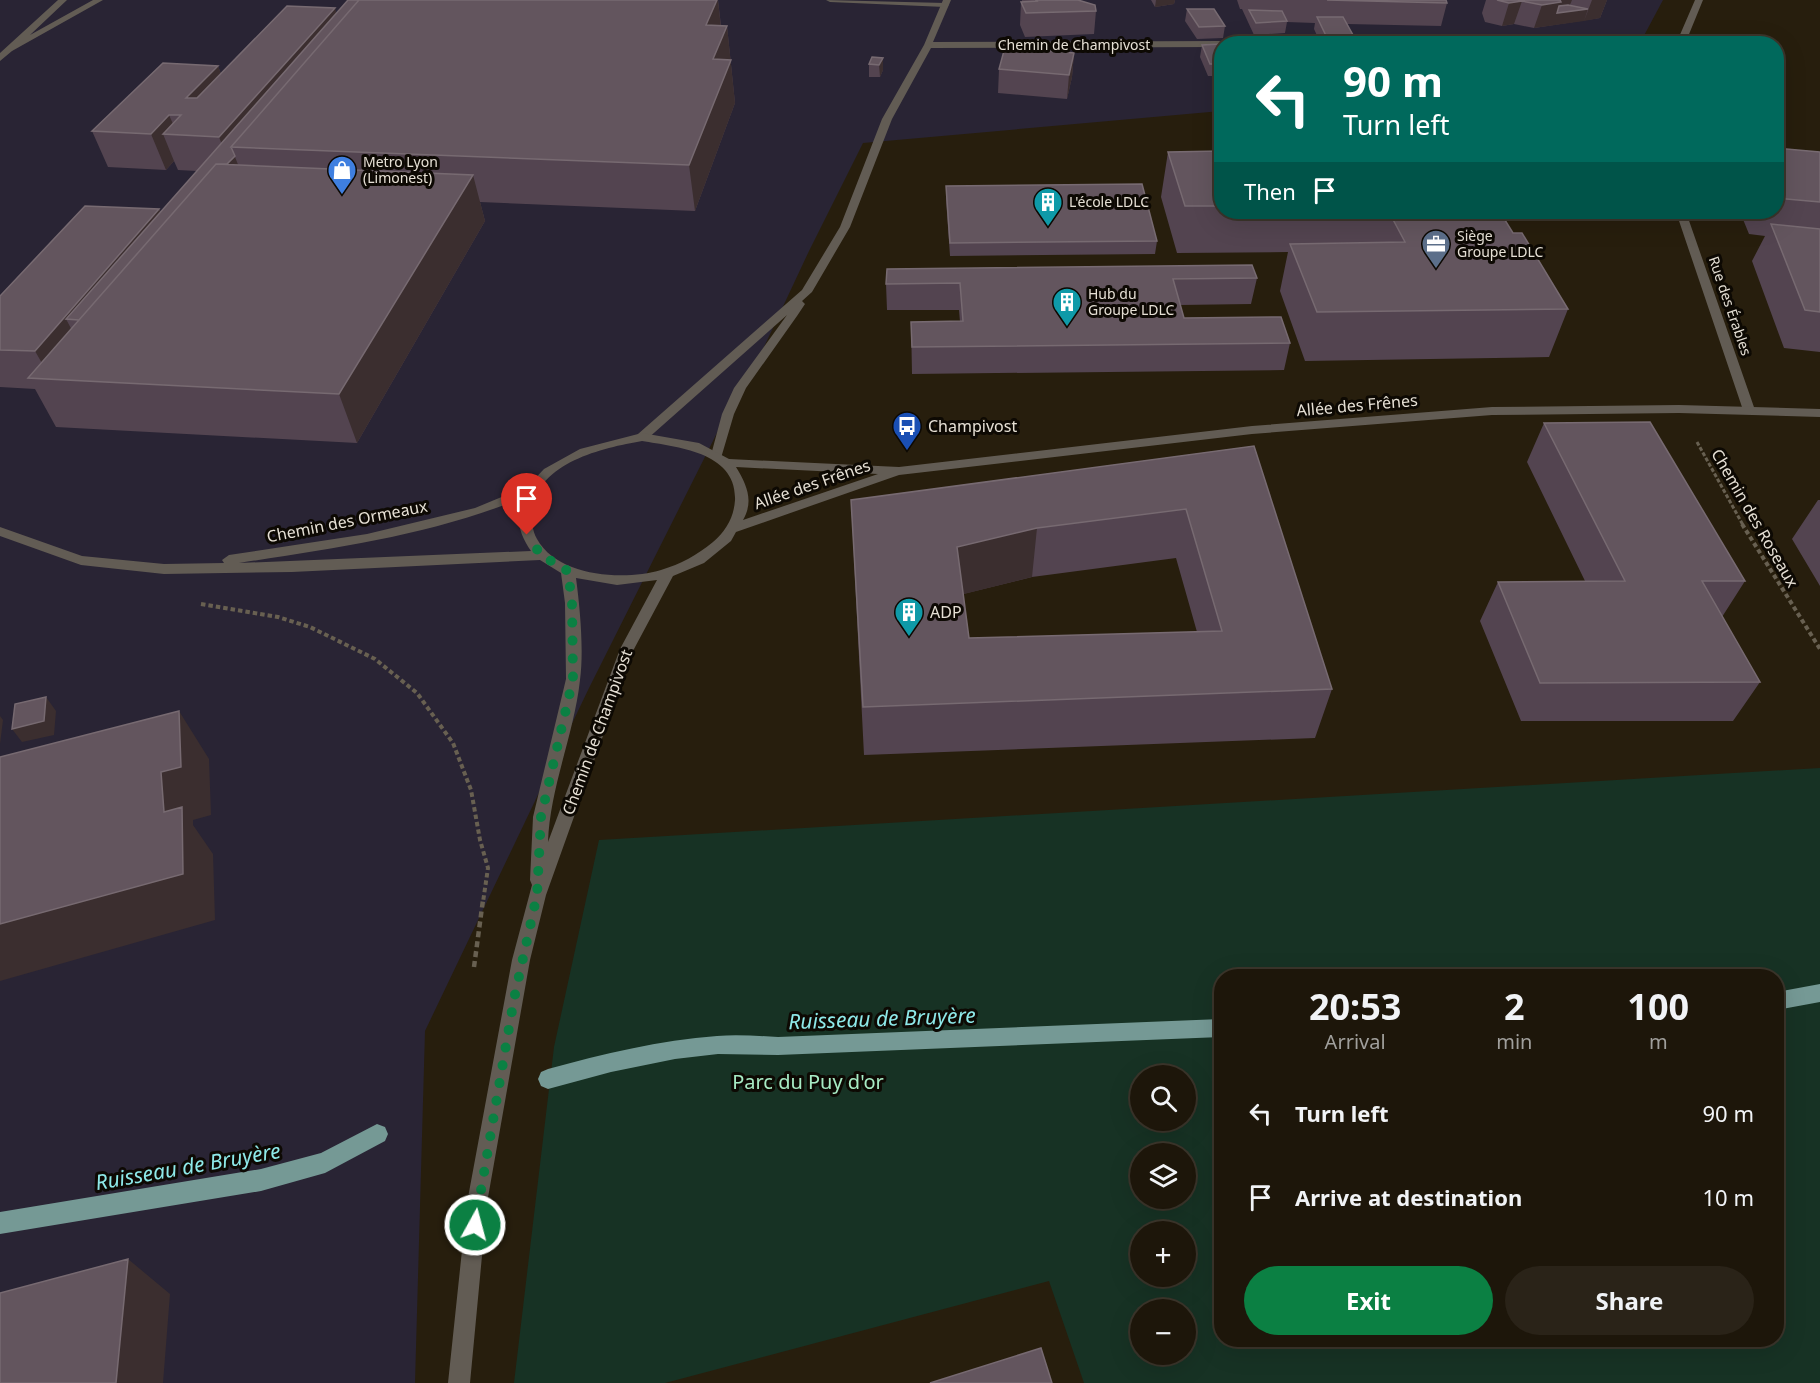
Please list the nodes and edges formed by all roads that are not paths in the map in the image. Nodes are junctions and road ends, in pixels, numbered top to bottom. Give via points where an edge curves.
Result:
1 (63, 0) edge
2 (99, 0) edge
3 (830, 0) edge
4 (1699, 0) edge
5 (946, 3) edge
6 (1683, 36) edge
7 (1214, 44) edge
8 (928, 45) junction
9 (11, 49) junction
10 (0, 58) edge
11 (1683, 219) edge
12 (806, 292) junction
13 (1749, 410) junction
14 (1820, 413) edge
15 (642, 437) junction
16 (722, 459) junction
17 (899, 471) junction
18 (533, 489) junction
19 (735, 528) junction
20 (0, 531) edge
21 (541, 555) junction
22 (164, 569) junction
23 (568, 571) junction
24 (667, 574) junction
25 (537, 895) junction
26 (459, 1383) edge

1 - 9 street
2 - 9 street
3 - 5 street
4 - 6 street
5 - 8 street
7 - 8 street, Chemin de Champivost
8 - 12 street via 887,119 845,228
9 - 10 street
11 - 13 street, Rue des Érables
12 - 15 street
12 - 16 street via 787,326 733,401
13 - 14 street, Allée des Frênes
13 - 17 street, Allée des Frênes via 1492,411 1252,430
15 - 16 street via 695,445
15 - 18 street via 609,442 578,453 552,469
16 - 17 street, Allée des Frênes
16 - 19 street via 741,483 744,505
17 - 19 street, Allée des Frênes
18 - 21 street via 524,512 527,535
18 - 22 street, Chemin des Ormeaux via 479,511 367,539
19 - 24 street via 719,547
20 - 22 street, Chemin des Ormeaux via 81,560
21 - 22 street, Chemin des Ormeaux
21 - 23 street
23 - 24 street via 599,579 633,580
23 - 25 street, Chemin de Champivost via 573,679 541,817
24 - 25 street, Chemin de Champivost via 627,649
25 - 26 street, Chemin de Champivost via 519,971 477,1203

